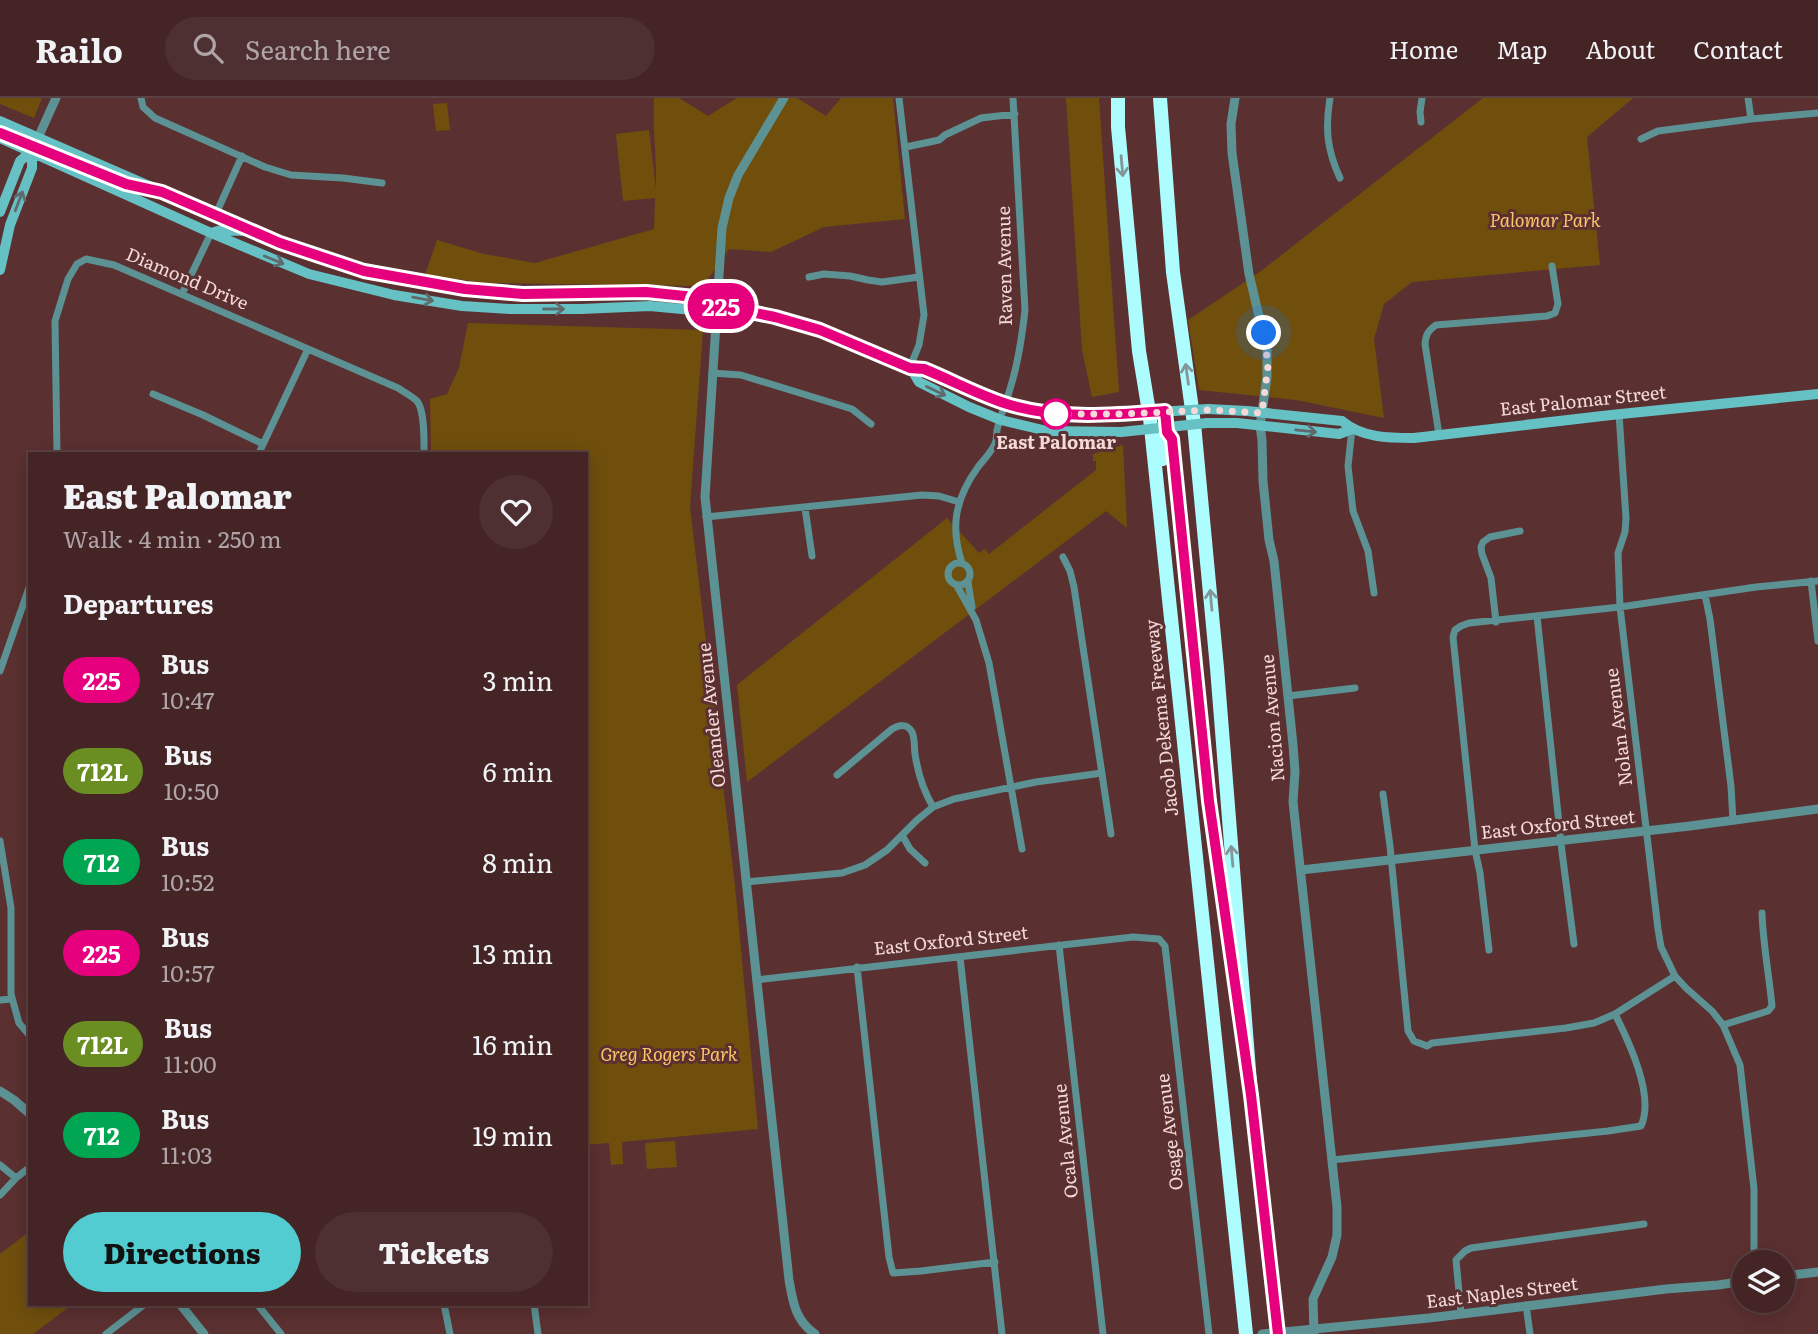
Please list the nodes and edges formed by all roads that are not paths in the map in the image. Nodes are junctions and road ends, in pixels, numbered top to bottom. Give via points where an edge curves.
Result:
1 (56, 98) edge
2 (141, 98) edge
3 (784, 98) edge
4 (899, 98) edge
5 (1013, 98) edge
6 (1118, 98) edge
7 (1160, 98) edge
8 (1235, 98) edge
9 (1330, 98) edge
10 (1422, 98) edge
11 (1748, 98) edge
12 (1818, 113) edge
13 (1015, 114) junction
14 (1751, 119) junction
15 (0, 121) edge
16 (1421, 121) dead end
17 (0, 138) edge
18 (38, 138) junction
19 (1641, 139) dead end
20 (906, 147) junction
21 (32, 152) junction
22 (242, 156) junction
23 (1340, 178) dead end
24 (382, 183) dead end
25 (0, 212) edge
26 (215, 216) junction
27 (177, 217) junction
28 (254, 231) junction
29 (211, 233) junction
30 (1552, 266) dead end
31 (0, 270) edge
32 (809, 277) dead end
33 (919, 277) junction
34 (465, 289) junction
35 (182, 294) junction
36 (447, 303) junction
37 (716, 305) junction
38 (308, 349) junction
39 (910, 368) junction
40 (712, 373) junction
41 (153, 394) dead end
42 (1818, 394) edge
43 (1006, 404) junction
44 (1165, 411) junction
45 (1262, 413) junction
46 (1619, 414) junction
47 (1001, 420) junction
48 (871, 425) dead end
49 (1260, 426) junction
50 (1166, 429) junction
51 (1352, 429) junction
52 (1438, 435) junction
53 (263, 443) junction
54 (57, 452) edge
55 (259, 452) edge
56 (424, 452) edge
57 (959, 502) junction
58 (805, 508) junction
59 (706, 517) junction
60 (1521, 531) dead end
61 (1176, 541) junction
62 (956, 545) junction
63 (812, 556) dead end
64 (1063, 557) dead end
65 (962, 563) junction
66 (951, 567) junction
67 (1814, 581) edge
68 (968, 582) junction
69 (957, 586) junction
70 (28, 591) edge
71 (1374, 593) dead end
72 (1705, 595) junction
73 (1620, 607) junction
74 (973, 614) junction
75 (1536, 616) junction
76 (1496, 622) junction
77 (1818, 641) edge
78 (0, 670) edge
79 (1355, 688) dead end
80 (1288, 696) junction
81 (1101, 773) junction
82 (836, 775) dead end
83 (1011, 787) junction
84 (1383, 794) dead end
85 (933, 807) junction
86 (1818, 809) edge
87 (1733, 821) junction
88 (1647, 831) junction
89 (1111, 834) dead end
90 (902, 835) junction
91 (0, 841) edge
92 (1562, 841) junction
93 (1022, 849) dead end
94 (1475, 850) junction
95 (1391, 859) junction
96 (925, 863) dead end
97 (1301, 870) junction
98 (746, 883) junction
99 (9, 894) junction
100 (0, 896) edge
101 (1762, 913) dead end
102 (1149, 937) joint
103 (1574, 944) dead end
104 (1059, 945) junction
105 (1489, 950) dead end
106 (960, 957) junction
107 (857, 967) junction
108 (1675, 976) junction
109 (756, 980) junction
110 (12, 999) junction
111 (0, 1000) edge
112 (1615, 1014) junction
113 (1723, 1025) junction
114 (28, 1034) edge
115 (0, 1091) edge
116 (1251, 1095) junction
117 (28, 1112) edge
118 (1332, 1160) junction
119 (0, 1165) edge
120 (28, 1169) edge
121 (16, 1178) junction
122 (0, 1195) edge
123 (1644, 1224) dead end
124 (1754, 1250) edge
125 (995, 1262) junction
126 (1818, 1272) edge
127 (1795, 1275) edge
128 (1732, 1282) edge
129 (1526, 1305) junction
130 (142, 1306) edge
131 (182, 1306) edge
132 (259, 1306) edge
133 (443, 1306) edge
134 (534, 1306) edge
135 (1243, 1307) junction
136 (1461, 1314) junction
137 (1313, 1331) edge
138 (106, 1334) edge
139 (204, 1334) edge
140 (281, 1334) edge
141 (450, 1334) edge
142 (538, 1334) edge
143 (815, 1334) edge
144 (1002, 1334) edge
145 (1104, 1334) edge
146 (1209, 1334) edge
147 (1246, 1334) edge
148 (1262, 1334) edge
149 (1278, 1334) edge
150 (1530, 1334) edge

1 - 18 street
2 - 22 street via 143,107 155,118
3 - 37 street, Oleander Avenue via 738,174 729,198
4 - 20 street
5 - 13 street, Raven Avenue
6 -> 135 highway, Jacob Dekema Freeway via 1139,351
116 -> 7 highway via 1215,641 1194,424 1173,272
8 - 45 street, Nacion Avenue via 1232,153 1249,274 1267,350
9 - 23 street via 1328,147
10 - 16 street
11 - 14 street
12 - 14 street
13 - 20 street via 981,118 939,140
13 - 43 street, Raven Avenue via 1025,310
14 - 19 street via 1658,131
15 - 18 main road, East Palomar Street
17 - 21 main road, East Palomar Street
18 - 21 main road
18 - 26 main road, East Palomar Street
20 - 33 street
21 - 25 main road via 20,162
21 - 27 main road, East Palomar Street
31 -> 21 main road via 10,225 32,168
22 - 24 street via 291,175
22 - 26 street
26 - 27 main road
26 - 28 main road, East Palomar Street
27 - 29 main road, East Palomar Street
28 - 29 main road
28 - 34 main road, East Palomar Street via 364,271
29 - 35 street
29 -> 36 main road, East Palomar Street via 309,274
30 - 52 street via 1558,304 1555,313 1436,325 1429,330 1425,344
32 - 33 street via 849,275 881,282
33 - 39 street via 923,330
34 - 36 main road
34 - 37 main road, East Palomar Street via 523,294 646,292 704,298
35 - 38 street, Diamond Drive
35 - 54 street, Diamond Drive via 114,265 86,259 77,264 55,321
36 -> 37 main road, East Palomar Street via 510,309 650,306 703,312
37 - 39 main road, East Palomar Street via 797,322
37 - 40 street, Oleander Avenue
38 - 53 street
38 - 56 street, Diamond Drive via 398,388 419,403
39 - 43 main road, East Palomar Street via 924,369
39 -> 47 main road, East Palomar Street via 919,382
40 - 48 street via 741,375 852,409
40 - 59 street, Oleander Avenue
41 - 53 street
42 - 46 main road, East Palomar Street
43 - 44 main road, East Palomar Street, bridge via 1056,414
43 - 47 street, Raven Avenue
44 - 45 main road, East Palomar Street, bridge
44 - 50 highway, bridge
45 - 49 street, Nacion Avenue
45 - 51 main road, East Palomar Street via 1342,421
46 - 52 main road, East Palomar Street
46 - 73 street, Nolan Avenue via 1626,518 1618,553
47 - 50 main road, East Palomar Street, bridge via 1047,431
47 - 57 street, Raven Avenue via 996,441
49 - 50 main road, East Palomar Street, bridge via 1207,423
49 -> 51 main road, East Palomar Street via 1339,435
49 - 80 street, Nacion Avenue
50 - 61 highway via 1161,441
51 - 52 main road, East Palomar Street via 1383,438
51 - 71 street via 1348,466 1353,511 1367,550
53 - 55 street
57 - 58 street via 922,495
57 - 62 street, Raven Avenue
58 - 59 street
58 - 63 street
59 - 98 street, Oleander Avenue
60 - 76 street via 1490,537 1481,547 1491,578
61 - 116 highway
61 - 135 highway
62 - 65 street, Raven Avenue
62 - 66 street, Raven Avenue
64 - 81 street via 1074,587
65 - 66 street
65 - 68 street via 970,569
66 - 69 street via 948,578
67 - 72 street
67 - 77 street
68 - 69 street
68 - 74 street
69 - 74 street
70 - 78 street
72 - 73 street
72 - 87 street
73 - 75 street
73 - 88 street, Nolan Avenue
74 - 83 street via 989,663
75 - 76 street
75 - 92 street
76 - 94 street via 1469,623 1452,637
79 - 80 street
80 - 97 street, Nacion Avenue
81 - 83 street
81 - 89 street
82 - 85 street via 892,729 905,726 913,736 918,776
83 - 85 street
83 - 93 street
84 - 95 street
85 - 90 street
86 - 87 street, East Oxford Street
87 - 88 street, East Oxford Street
88 - 92 street, East Oxford Street
88 - 108 street, Nolan Avenue via 1661,947
90 - 96 street
90 - 98 street via 865,864 842,873
91 - 99 street
92 - 94 street, East Oxford Street
92 - 103 street
94 - 95 street, East Oxford Street
94 - 105 street
95 - 97 street, East Oxford Street
95 - 112 street via 1408,1031 1414,1041 1427,1046 1575,1027
97 - 118 street, Nacion Avenue
98 - 109 street, Oleander Avenue
99 - 100 street
99 - 110 street
101 - 113 street via 1772,1006
102 - 104 street, East Oxford Street
102 - 146 street, Osage Avenue via 1165,946
104 - 106 street, East Oxford Street
104 - 145 street, Ocala Avenue
106 - 107 street, East Oxford Street
106 - 125 street
107 - 109 street, East Oxford Street
107 - 125 street via 892,1273
108 - 112 street
108 - 113 street, Nolan Avenue
109 - 143 street, Oleander Avenue via 793,1305
110 - 111 street
110 - 114 street via 19,1023
112 - 118 street via 1635,1056 1644,1094 1641,1126
113 - 124 street, Nolan Avenue via 1740,1065 1754,1189
115 - 117 street
116 - 149 highway, bridge
118 - 137 street, Nacion Avenue via 1337,1235 1313,1299
119 - 121 street
120 - 121 street
121 - 122 street
123 - 136 street via 1471,1248 1456,1260
125 - 144 street
126 - 127 street
128 - 129 street, East Naples Street
129 - 136 street, East Naples Street
129 - 150 street
130 - 138 street
131 - 139 street
132 - 140 street
133 - 141 street
134 - 142 street
135 - 147 highway, Jacob Dekema Freeway
136 - 137 street, East Naples Street
137 - 148 street, East Naples Street

